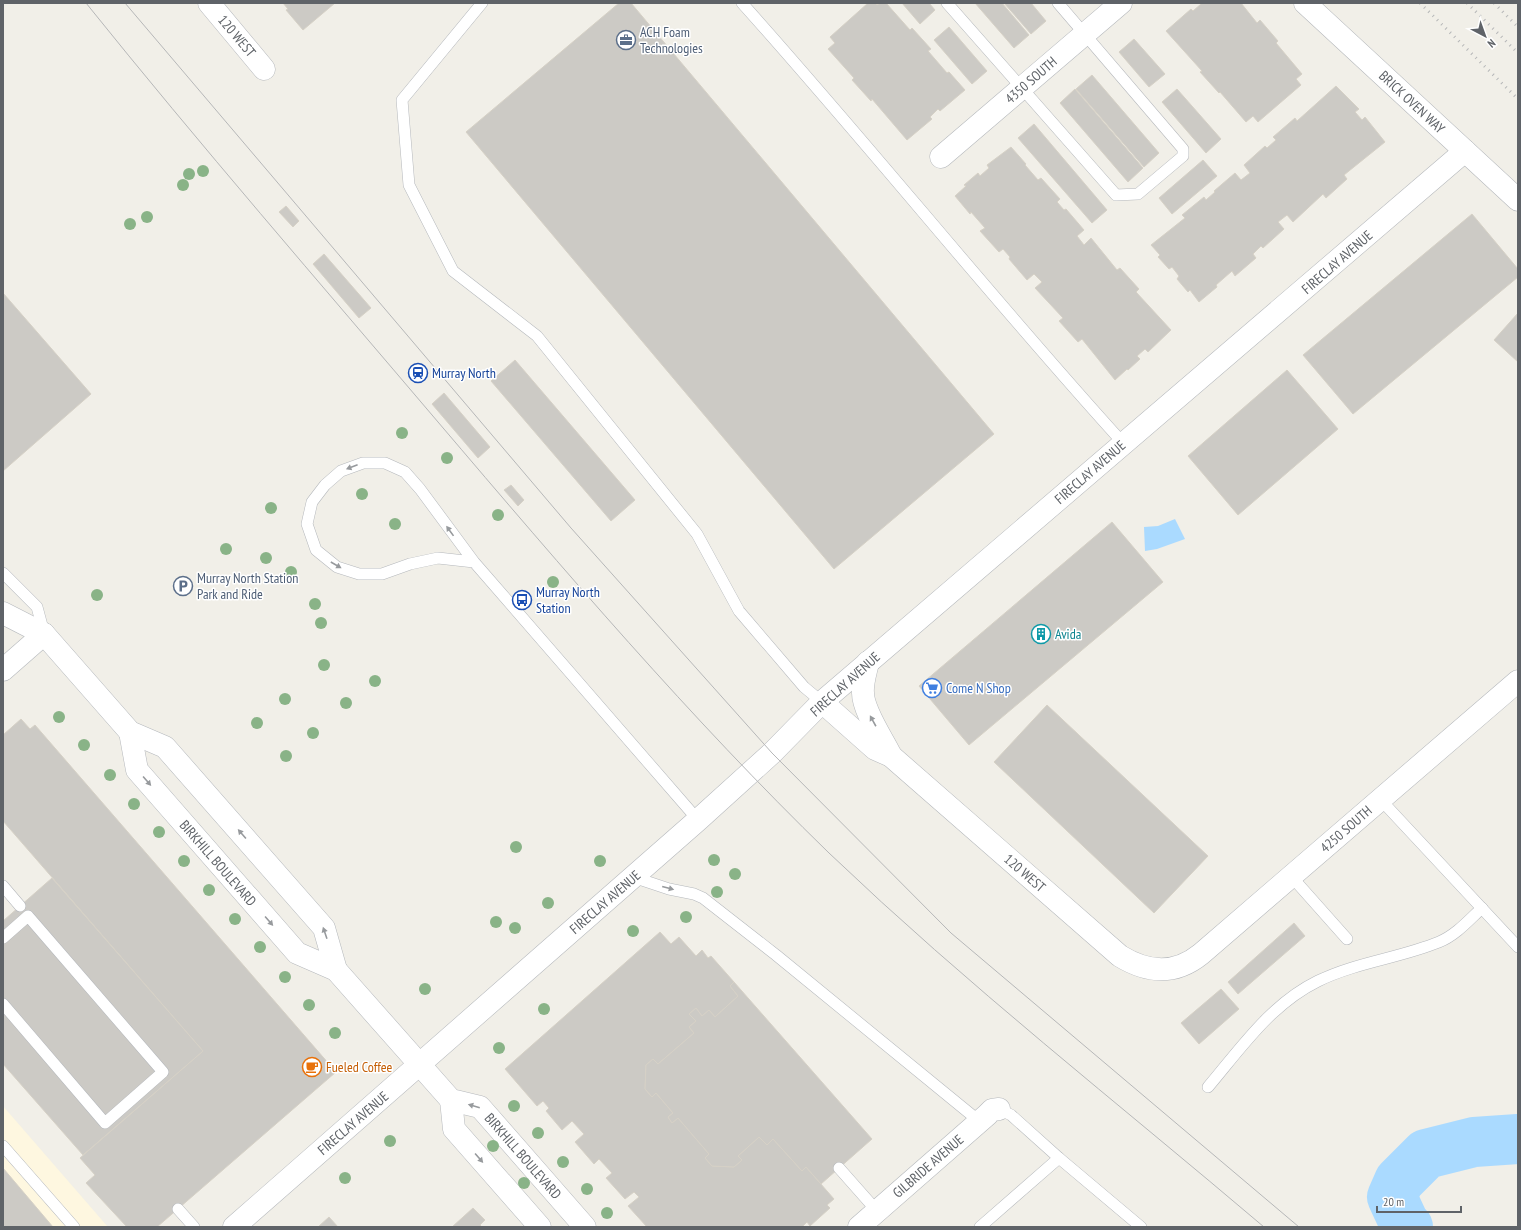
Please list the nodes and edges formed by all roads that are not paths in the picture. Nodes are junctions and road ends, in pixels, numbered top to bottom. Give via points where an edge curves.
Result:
1 (209, 3) edge
2 (482, 3) edge
3 (742, 3) edge
4 (947, 3) edge
5 (1058, 3) edge
6 (1121, 3) edge
7 (1305, 3) edge
8 (1085, 34) junction
9 (264, 69) dead end
10 (1021, 89) junction
11 (1465, 151) junction
12 (941, 157) dead end
13 (1518, 200) edge
14 (1124, 444) junction
15 (474, 562) junction
16 (3, 573) edge
17 (3, 613) edge
18 (44, 634) junction
19 (868, 662) junction
20 (3, 670) edge
21 (1518, 681) edge
22 (822, 702) junction
23 (130, 732) junction
24 (891, 756) junction
25 (1380, 799) junction
26 (698, 820) junction
27 (1291, 876) junction
28 (633, 877) junction
29 (3, 886) edge
30 (20, 906) dead end
31 (1482, 908) junction
32 (3, 938) edge
33 (1347, 939) dead end
34 (1518, 947) edge
35 (1169, 969) joint
36 (336, 970) junction
37 (3, 1004) edge
38 (419, 1065) junction
39 (1208, 1087) dead end
40 (451, 1100) junction
41 (999, 1109) joint
42 (979, 1121) junction
43 (3, 1146) edge
44 (1059, 1158) junction
45 (839, 1168) dead end
46 (178, 1209) dead end
47 (877, 1211) junction
48 (74, 1227) edge
49 (194, 1227) edge
50 (234, 1227) edge
51 (540, 1227) edge
52 (585, 1227) edge
53 (859, 1227) edge
54 (980, 1227) edge
55 (1141, 1227) edge

1 - 9 street, 120 WEST
2 - 22 lane via 402,100 409,185 453,271 537,336 697,534 740,611 804,688
3 - 14 lane via 802,69 1062,376
4 - 10 lane
5 - 8 lane
6 - 8 street, 4350 SOUTH
7 - 11 street, BRICK OVEN WAY
8 - 10 street, 4350 SOUTH
8 - 10 lane via 1183,150 1183,156 1138,194 1116,195
10 - 12 street, 4350 SOUTH
11 - 13 street, BRICK OVEN WAY
11 - 14 street, FIRECLAY AVENUE
14 - 19 street, FIRECLAY AVENUE
15 -> 15 lane via 405,472 385,464 363,463 341,471 325,485 312,502 307,524 316,550 337,567 359,574 382,574 438,558
15 - 26 lane
16 - 18 lane via 37,607
17 - 18 street, BIRKHILL BOULEVARD
18 - 20 street
18 - 23 street, BIRKHILL BOULEVARD
19 - 22 street, FIRECLAY AVENUE
24 -> 19 street, 120 WEST via 864,702
21 - 25 street, 4250 SOUTH
22 - 24 street, 120 WEST via 875,749
22 - 26 street, FIRECLAY AVENUE via 772,753
36 -> 23 street, BIRKHILL BOULEVARD via 324,928 165,746
23 -> 36 street, BIRKHILL BOULEVARD via 137,770 297,953
24 - 35 street, 120 WEST via 1120,956 1145,967
25 - 27 street, 4250 SOUTH
25 - 31 lane
26 - 28 street, FIRECLAY AVENUE
27 - 33 lane
27 - 35 street, 4250 SOUTH via 1194,960
28 - 38 street, FIRECLAY AVENUE
28 -> 42 lane via 704,898
29 - 30 lane
31 - 34 lane
31 - 39 lane via 1441,941 1346,970 1318,981 1294,996 1270,1014
32 - 37 lane via 28,916 163,1072 105,1122
36 - 38 street, BIRKHILL BOULEVARD
38 - 40 street, BIRKHILL BOULEVARD
38 - 50 street, FIRECLAY AVENUE
40 -> 51 street via 454,1129
52 -> 40 street, BIRKHILL BOULEVARD via 480,1107
41 - 42 street, GILBRIDE AVENUE via 992,1110
41 - 44 lane via 1011,1115
42 - 47 street, GILBRIDE AVENUE
43 - 48 lane
44 - 54 lane
44 - 55 lane
45 - 47 lane
46 - 49 lane
47 - 53 street, GILBRIDE AVENUE

